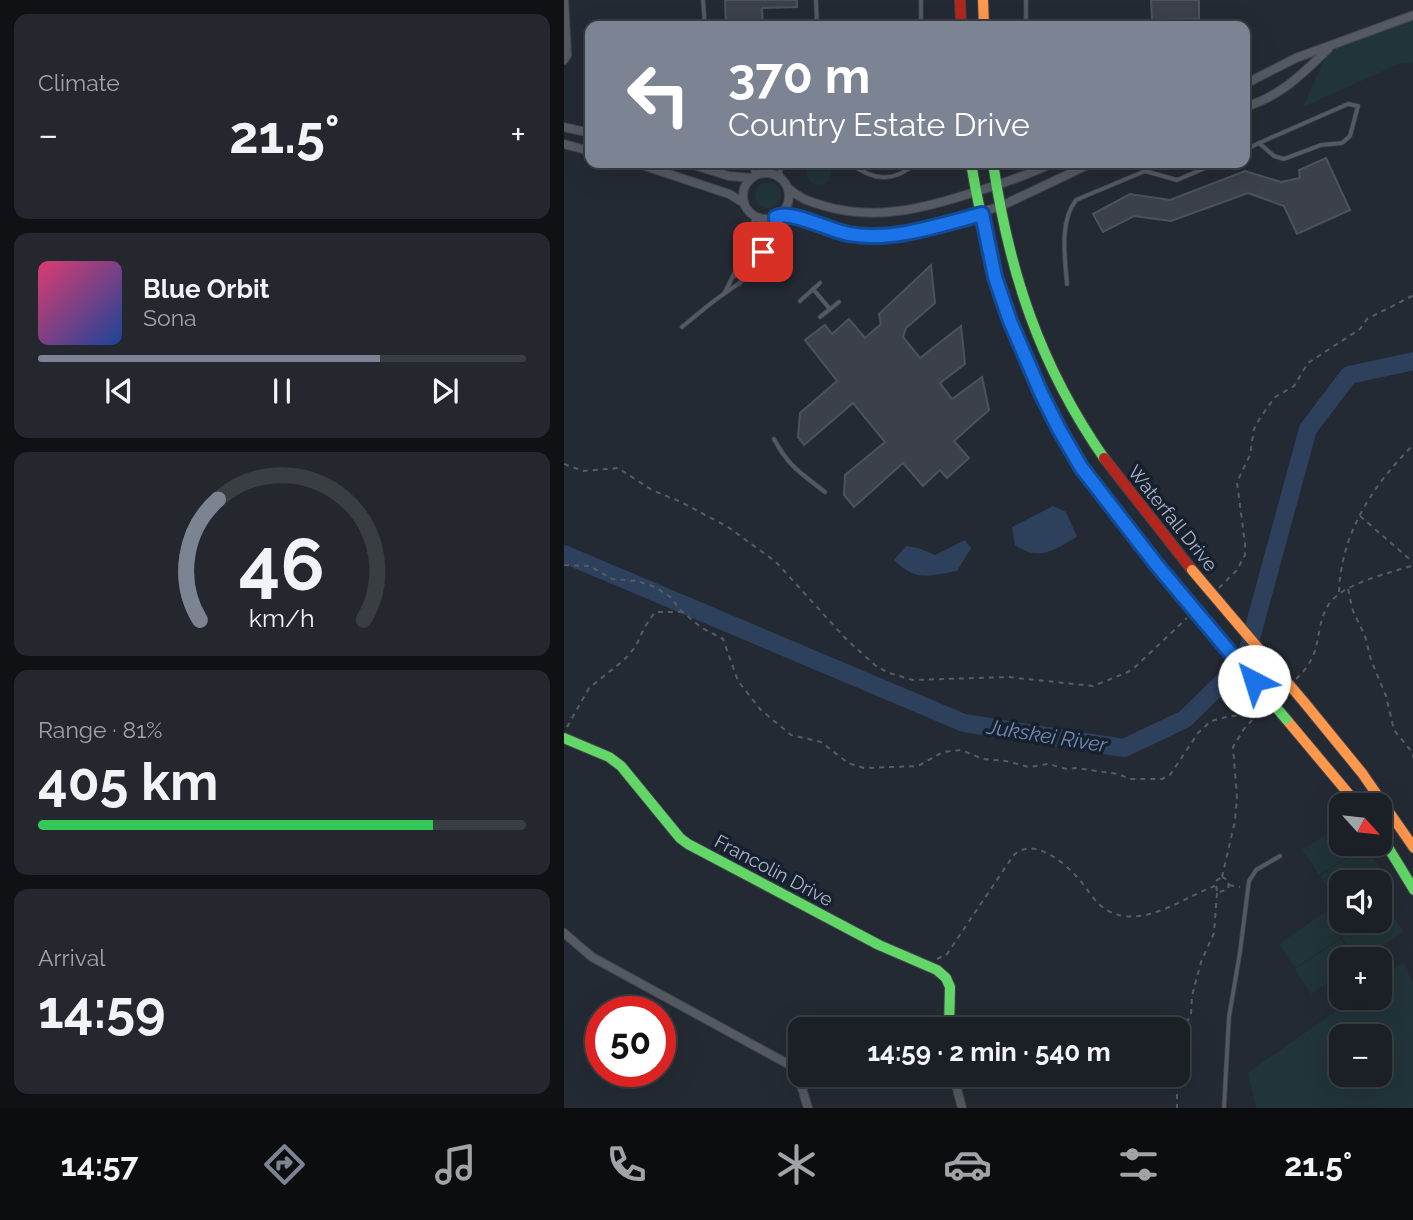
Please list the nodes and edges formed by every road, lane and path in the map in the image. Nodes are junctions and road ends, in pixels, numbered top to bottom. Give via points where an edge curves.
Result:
1 (564, 0) edge
2 (703, 0) edge
3 (816, 0) edge
4 (921, 0) edge
5 (960, 0) edge
6 (983, 0) edge
7 (1026, 0) edge
8 (1413, 15) edge
9 (705, 21) edge
10 (817, 21) edge
11 (921, 21) edge
12 (961, 21) edge
13 (984, 21) edge
14 (1026, 21) edge
15 (1330, 47) junction
16 (564, 60) edge
17 (1250, 81) edge
18 (1250, 105) edge
19 (564, 127) edge
20 (585, 132) edge
21 (1259, 143) junction
22 (564, 144) edge
23 (1250, 148) edge
24 (585, 150) edge
25 (651, 168) edge
26 (703, 168) edge
27 (752, 168) edge
28 (767, 168) edge
29 (781, 168) edge
30 (858, 168) edge
31 (909, 168) edge
32 (972, 168) edge
33 (994, 168) edge
34 (1042, 168) edge
35 (1081, 168) edge
36 (1197, 168) edge
37 (1206, 168) edge
38 (1198, 172) junction
39 (757, 175) junction
40 (786, 184) junction
41 (997, 186) junction
42 (976, 192) junction
43 (744, 203) junction
44 (999, 207) junction
45 (982, 214) junction
46 (778, 216) junction
47 (756, 217) junction
48 (820, 284) dead end
49 (1067, 284) dead end
50 (813, 289) junction
51 (724, 294) junction
52 (1413, 295) edge
53 (800, 301) dead end
54 (839, 302) dead end
55 (830, 309) junction
56 (820, 317) dead end
57 (682, 327) dead end
58 (775, 439) dead end
59 (1413, 444) edge
60 (564, 464) edge
61 (825, 492) dead end
62 (1359, 516) junction
63 (1413, 564) edge
64 (564, 565) edge
65 (1347, 589) dead end
66 (1216, 592) dead end
67 (1339, 593) dead end
68 (682, 612) junction
69 (1186, 620) dead end
70 (1255, 715) dead end
71 (564, 732) edge
72 (564, 738) edge
73 (1413, 760) edge
74 (1348, 793) edge
75 (1413, 848) edge
76 (1392, 854) edge
77 (1280, 856) dead end
78 (1215, 886) junction
79 (1229, 886) junction
80 (1248, 888) junction
81 (1413, 890) edge
82 (1217, 893) junction
83 (564, 933) edge
84 (926, 965) junction
85 (949, 1017) edge
86 (1190, 1017) edge
87 (956, 1087) edge
88 (1177, 1087) edge
89 (808, 1108) edge
90 (962, 1108) edge
91 (1177, 1108) edge
92 (1224, 1108) edge

1 - 16 street via 568,55
2 - 9 lane
3 - 10 lane
4 - 11 lane
5 - 12 main road
6 - 13 main road
7 - 14 lane
8 - 15 street
15 - 17 street
15 - 18 street via 1279,92
19 - 20 street
21 - 21 lane via 1349,104 1358,106 1350,136 1342,143 1321,145 1284,159
21 - 23 lane
22 - 24 street
25 - 43 street
26 - 39 street via 729,176
27 - 39 lane
28 - 39 lane
29 - 40 lane
30 - 31 lane via 881,177
32 - 42 main road, Waterfall Drive
33 - 41 main road, Waterfall Drive
34 - 41 street
35 - 44 street
36 - 38 lane
37 - 38 lane
38 - 49 lane via 1173,180 1145,171 1076,200 1067,222
39 - 40 street via 773,174
39 - 43 street via 744,189
40 - 42 street via 802,199 849,213 942,204
40 - 46 street via 788,203
41 - 42 street
41 - 44 main road, Waterfall Drive
42 - 45 main road, Waterfall Drive
43 - 47 street
44 - 45 street
44 - 75 main road, Waterfall Drive, bridge via 1019,285 1060,383 1114,472 1362,773
45 - 46 street via 899,234 870,236
45 - 74 main road, Waterfall Drive, bridge via 1010,321 1041,393 1081,467 1172,585
46 - 47 street
46 - 51 lane via 763,264
47 - 51 lane via 758,241
48 - 50 lane
50 - 53 lane
50 - 55 lane
51 - 57 lane
52 - 66 path via 1367,319 1360,329 1308,363 1294,386 1275,397 1260,418 1237,482 1245,555
54 - 55 lane
55 - 56 lane
58 - 61 lane via 792,467
59 - 62 path via 1383,477
60 - 69 path via 583,471 618,468 728,527 776,562 866,657 903,678 1008,677 1093,686 1126,674
62 - 63 path
62 - 67 path via 1343,559
64 - 68 path via 590,566 612,579 654,587 672,597
65 - 73 path via 1394,730
68 - 70 path via 723,639 738,681 785,732 821,742 848,763 863,768 918,766 943,752 961,750 1029,767 1048,764 1130,779 1162,779 1171,775 1211,721
68 - 71 path via 655,612 624,660 589,688
72 - 84 main road, Francolin Drive via 621,766 688,844
76 - 81 main road
77 - 80 lane via 1253,873
78 - 79 path via 1222,877 1230,881
78 - 82 path
78 - 84 path via 1161,910 1125,916 1098,904 1059,860 1027,847 1013,856 947,954
79 - 80 path
79 - 82 path
80 - 92 lane via 1229,1017
82 - 86 path via 1214,933 1201,962
83 - 89 street via 592,957 788,1065 798,1075
84 - 85 main road, Francolin Drive via 950,986
87 - 90 street
88 - 91 path

